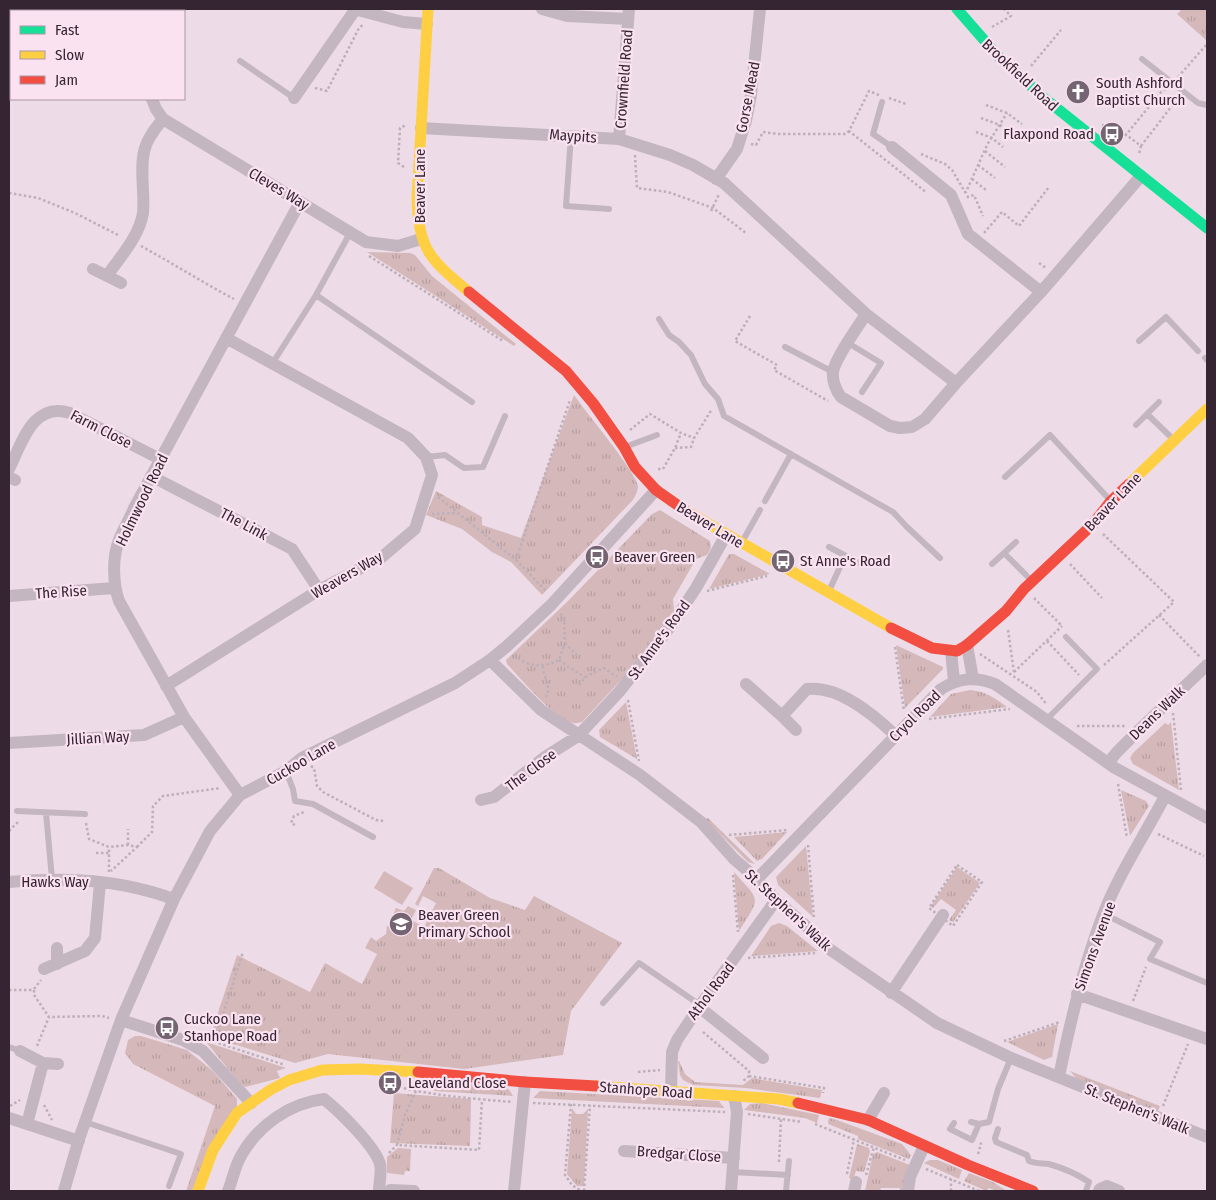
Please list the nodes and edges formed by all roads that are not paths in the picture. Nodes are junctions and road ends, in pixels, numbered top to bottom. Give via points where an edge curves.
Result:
1 (354, 9) edge
2 (428, 9) edge
3 (542, 9) edge
4 (760, 9) edge
5 (956, 9) edge
6 (596, 13) edge
7 (629, 14) edge
8 (428, 24) junction
9 (1142, 59) dead end
10 (240, 62) dead end
11 (294, 98) joint
12 (152, 100) edge
13 (882, 102) dead end
14 (1207, 105) edge
15 (163, 119) junction
16 (421, 128) junction
17 (571, 136) junction
18 (619, 140) junction
19 (892, 147) joint
20 (1141, 176) junction
21 (720, 181) junction
22 (300, 202) junction
23 (609, 209) dead end
24 (1206, 225) edge
25 (348, 237) junction
26 (421, 239) junction
27 (93, 269) dead end
28 (107, 276) junction
29 (121, 283) dead end
30 (1040, 292) junction
31 (316, 295) junction
32 (866, 314) junction
33 (659, 319) dead end
34 (226, 338) junction
35 (1138, 341) dead end
36 (848, 343) junction
37 (785, 347) dead end
38 (1198, 350) dead end
39 (272, 364) junction
40 (833, 372) junction
41 (956, 383) junction
42 (862, 392) dead end
43 (472, 402) dead end
44 (1159, 402) dead end
45 (1207, 409) edge
46 (1147, 414) junction
47 (505, 416) dead end
48 (1136, 425) dead end
49 (657, 435) dead end
50 (1174, 440) junction
51 (624, 447) junction
52 (791, 454) junction
53 (426, 457) junction
54 (162, 460) junction
55 (9, 468) edge
56 (151, 476) junction
57 (1005, 477) dead end
58 (656, 490) junction
59 (764, 501) dead end
60 (1111, 501) junction
61 (760, 510) dead end
62 (726, 535) junction
63 (1016, 542) dead end
64 (741, 544) junction
65 (830, 547) dead end
66 (1004, 553) junction
67 (845, 556) junction
68 (940, 558) dead end
69 (861, 564) dead end
70 (992, 564) dead end
71 (1028, 585) junction
72 (114, 588) junction
73 (319, 590) junction
74 (828, 592) junction
75 (9, 596) edge
76 (1066, 633) road end
77 (967, 645) junction
78 (951, 651) junction
79 (490, 660) junction
80 (1207, 665) edge
81 (973, 679) junction
82 (954, 681) junction
83 (746, 684) dead end
84 (166, 686) junction
85 (782, 716) junction
86 (1049, 716) junction
87 (184, 717) junction
88 (796, 730) dead end
89 (895, 735) junction
90 (578, 736) junction
91 (9, 743) edge
92 (1108, 763) junction
93 (286, 771) junction
94 (237, 791) junction
95 (1165, 796) junction
96 (481, 800) dead end
97 (17, 811) road end
98 (46, 813) junction
99 (85, 814) road end
100 (1207, 818) edge
101 (373, 837) dead end
102 (757, 879) junction
103 (52, 880) junction
104 (9, 882) edge
105 (100, 882) junction
106 (174, 899) junction
107 (776, 900) junction
108 (1104, 914) junction
109 (942, 916) road end
110 (57, 948) dead end
111 (58, 964) junction
112 (44, 969) dead end
113 (1207, 983) edge
114 (891, 993) junction
115 (1077, 994) junction
116 (603, 1003) dead end
117 (699, 1006) junction
118 (121, 1020) junction
119 (1207, 1039) edge
120 (18, 1051) edge
121 (764, 1058) dead end
122 (1011, 1058) junction
123 (43, 1063) junction
124 (58, 1064) dead end
125 (1059, 1077) junction
126 (525, 1082) junction
127 (671, 1091) junction
128 (884, 1093) dead end
129 (734, 1096) junction
130 (251, 1103) junction
131 (9, 1118) edge
132 (868, 1120) junction
133 (85, 1122) junction
134 (971, 1122) dead end
135 (989, 1122) junction
136 (954, 1123) dead end
137 (27, 1124) junction
138 (980, 1124) junction
139 (1207, 1137) edge
140 (79, 1141) junction
141 (924, 1146) junction
142 (624, 1150) dead end
143 (734, 1158) junction
144 (789, 1161) dead end
145 (732, 1172) junction
146 (788, 1175) junction
147 (169, 1186) dead end
148 (64, 1191) edge
149 (198, 1191) edge
150 (228, 1191) edge
151 (385, 1191) edge
152 (414, 1191) edge
153 (514, 1191) edge
154 (731, 1191) edge
155 (786, 1191) edge
156 (908, 1191) edge
157 (1033, 1191) edge
158 (1086, 1191) edge
159 (1099, 1191) edge
160 (1119, 1191) edge

1 - 8 street via 403,22
1 - 11 street via 320,71 305,82
2 - 8 street, Beaver Lane
3 - 6 street, Crownfield Road via 567,16
4 - 21 street, Gorse Mead via 751,95 740,140
5 - 20 street, Brookfield Road via 1021,79
6 - 7 street, Crownfield Road
7 - 18 street, Crownfield Road
8 - 16 street, Beaver Lane
9 - 14 lane via 1198,104
10 - 11 lane
12 - 15 street, Cleves Way
13 - 19 lane via 873,134
15 - 22 street, Cleves Way
15 - 28 street via 144,151 143,214 132,242
16 - 17 street, Maypits
16 - 26 street, Beaver Lane via 417,218
17 - 18 street, Maypits
17 - 23 lane via 566,206
18 - 21 street, Maypits via 670,155
19 - 30 street via 951,195 968,234
20 - 24 street, Brookfield Road
20 - 30 street
21 - 32 street
22 - 25 street, Cleves Way
22 - 34 street, Holmwood Road
25 - 26 street, Cleves Way via 398,246
25 - 31 lane
26 - 51 street, Beaver Lane via 439,267 566,371
27 - 28 street
28 - 29 street
30 - 41 street
31 - 39 lane
31 - 43 lane
32 - 36 street
32 - 41 street
33 - 52 lane via 669,335 691,355 705,384 718,399 724,416
34 - 39 street
34 - 54 street, Holmwood Road
35 - 38 lane via 1166,317
36 - 40 street
36 - 42 lane via 880,363
37 - 40 lane
39 - 53 street via 408,438
40 - 41 street via 841,397 890,426 900,428 912,427 925,420
44 - 46 lane
45 - 50 street, Beaver Lane
46 - 48 lane
46 - 50 lane
47 - 53 lane via 483,467 464,468 445,455
49 - 51 lane
50 - 60 street, Beaver Lane
51 - 58 street, Beaver Lane via 635,467
52 - 59 lane
52 - 68 lane via 893,512
53 - 73 street, Weavers Way via 432,475 415,529 382,557
54 - 55 street, Farm Close via 62,410 50,411 36,419
54 - 56 street, Holmwood Road
56 - 72 street, Holmwood Road via 118,541
56 - 73 street, The Link via 292,549
57 - 60 lane via 1050,435
58 - 62 street, Beaver Lane
58 - 79 street, Cuckoo Lane via 553,602
60 - 71 street, Beaver Lane via 1093,524
61 - 64 lane
62 - 64 street, Beaver Lane
62 - 90 street, St. Anne's Road via 670,627 627,683
63 - 66 lane
64 - 74 street, Beaver Lane
65 - 67 lane
66 - 70 lane
66 - 71 lane
67 - 69 lane
67 - 74 lane
71 - 77 street, Beaver Lane via 1006,611
72 - 75 street, The Rise
72 - 84 street, Holmwood Road via 118,601
73 - 84 street, Weavers Way
74 - 78 street, Beaver Lane via 932,648
76 - 86 lane via 1097,669
77 - 78 street, Beaver Lane
77 - 81 street
78 - 82 street
79 - 90 street, St. Stephen's Walk via 537,706
79 - 93 street, Cuckoo Lane via 456,683 302,758
80 - 92 street, Deans Walk
81 - 82 street, Cryol Road
81 - 86 street, Cryol Road via 995,684
82 - 89 street, Cryol Road via 941,689
83 - 85 street
84 - 87 street, Holmwood Road
85 - 88 street
85 - 89 street via 808,689 824,689 872,713
86 - 92 street, Cryol Road
87 - 91 street, Jillian Way via 144,735
87 - 94 street, Holmwood Road
89 - 102 street, Cryol Road
90 - 96 street, The Close via 545,756 494,797
90 - 102 street, St. Stephen's Walk via 671,798 701,822
92 - 95 street, Cryol Road
93 - 94 street, Cuckoo Lane
93 - 101 lane via 295,801 313,804
94 - 106 street, Cuckoo Lane via 210,831
95 - 100 street, Cryol Road
95 - 108 street, Simons Avenue
97 - 98 lane
98 - 99 lane
98 - 103 lane
102 - 107 street, St. Stephen's Walk
103 - 104 street, Hawks Way
103 - 105 street, Hawks Way
105 - 106 street, Hawks Way via 143,889
105 - 111 street, Hawks Way via 95,938 85,952
106 - 118 street, Cuckoo Lane
107 - 114 street, St. Stephen's Walk via 822,944
107 - 117 street, Athol Road
108 - 113 lane via 1160,942 1150,959
108 - 115 street, Simons Avenue
109 - 114 street
110 - 111 street
111 - 112 street, Hawks Way
114 - 122 street, St. Stephen's Walk via 937,1023
115 - 119 street
115 - 125 street, Simons Avenue
116 - 117 lane via 639,963
117 - 121 street
117 - 127 street, Athol Road via 672,1052
118 - 130 street via 183,1040 203,1051
118 - 133 street, Cuckoo Lane
120 - 123 street
122 - 125 street, St. Stephen's Walk
122 - 135 lane
123 - 124 street
123 - 137 street
125 - 139 street, St. Stephen's Walk
126 - 127 street, Stanhope Road
126 - 130 street, Stanhope Road via 359,1069 322,1070 289,1080
126 - 153 street
127 - 129 street, Stanhope Road
128 - 132 street
129 - 132 street, Stanhope Road via 779,1099
129 - 143 street, Bredgar Close via 737,1112
130 - 149 street, Stanhope Road via 237,1113 222,1135
131 - 137 street
132 - 141 street, Stanhope Road
133 - 140 street, Cuckoo Lane
133 - 147 lane via 180,1154
134 - 138 lane
135 - 138 lane
135 - 158 lane via 1000,1130 996,1142 1027,1155 1029,1162 1078,1175 1089,1182
136 - 138 lane via 950,1129 972,1140
137 - 140 street
140 - 148 street, Cuckoo Lane
141 - 156 street via 910,1177
141 - 157 street, Stanhope Road
142 - 143 street, Bredgar Close
143 - 145 street, Bredgar Close
144 - 146 lane
145 - 146 lane
145 - 154 street, Bredgar Close
146 - 155 lane
150 - 151 street via 241,1154 263,1126 301,1104 324,1099 336,1108 373,1151 380,1164
151 - 152 street
159 - 160 street via 1107,1186

